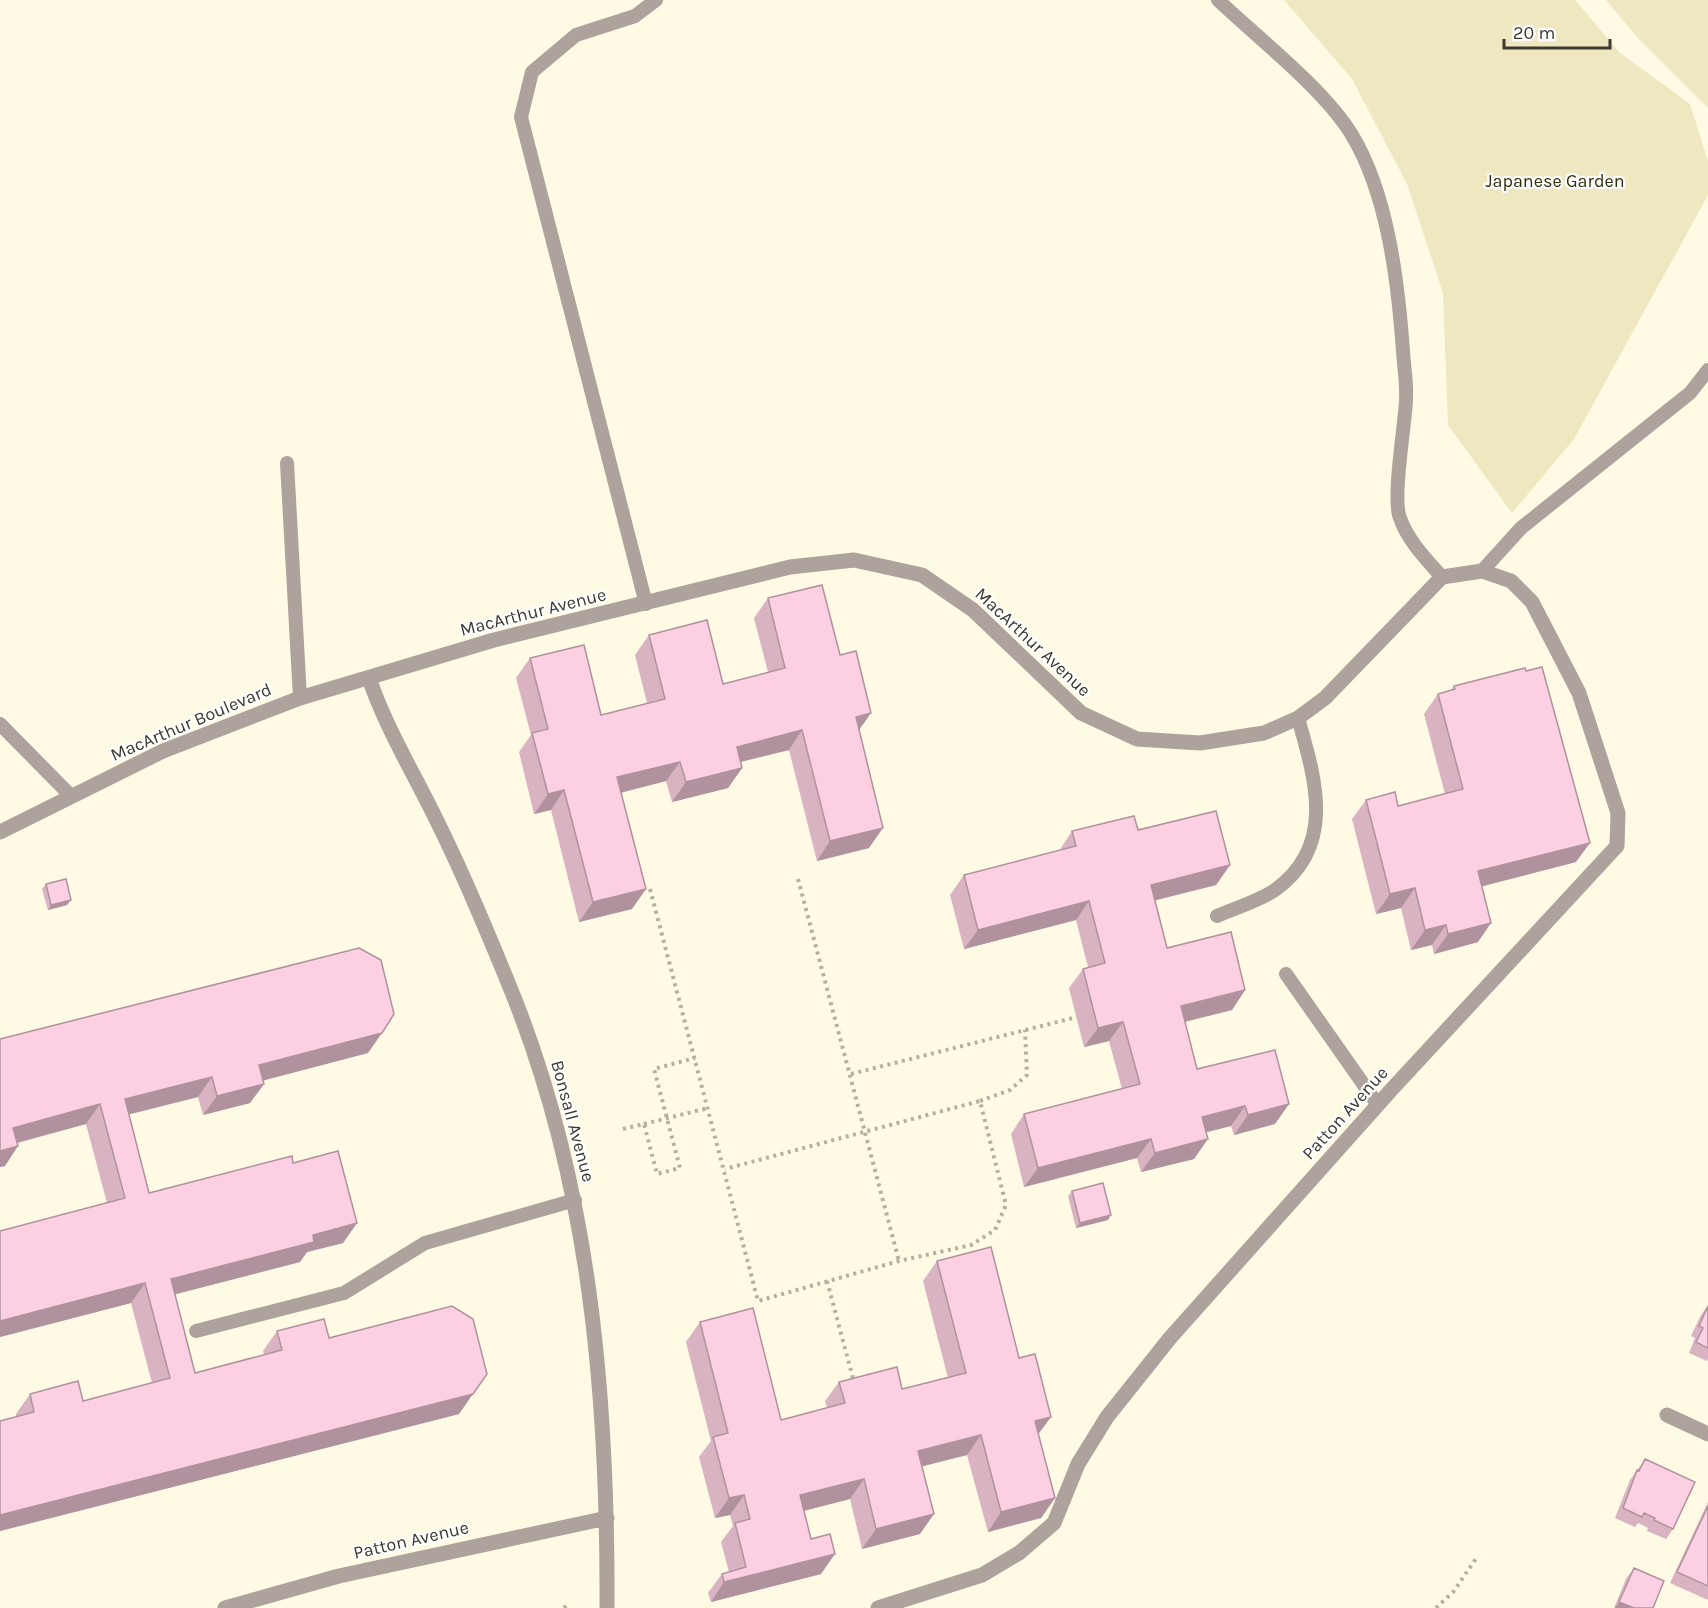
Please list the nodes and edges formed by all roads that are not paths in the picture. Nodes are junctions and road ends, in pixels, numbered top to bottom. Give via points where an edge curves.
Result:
1 (656, 0) edge
2 (1218, 0) edge
3 (1708, 370) edge
4 (287, 463) dead end
5 (1482, 571) junction
6 (1442, 577) junction
7 (646, 604) junction
8 (369, 678) junction
9 (300, 699) junction
10 (1298, 718) junction
11 (0, 724) edge
12 (72, 796) junction
13 (0, 832) edge
14 (1217, 916) dead end
15 (1286, 974) dead end
16 (1378, 1105) junction
17 (575, 1200) junction
18 (196, 1331) dead end
19 (1667, 1415) dead end
20 (1708, 1434) edge
21 (607, 1518) junction
22 (225, 1608) edge
23 (607, 1608) edge
24 (878, 1608) edge

1 - 7 lane via 635,16 576,35 532,72 520,117
2 - 6 lane via 1331,106 1353,136 1373,181 1388,235 1400,310 1407,397 1398,486 1399,517 1418,550
3 - 5 lane via 1690,393 1521,528
4 - 9 lane
5 - 6 street
5 - 16 street, Patton Avenue via 1511,581 1532,602 1579,693 1618,813 1617,846
6 - 10 street, MacArthur Avenue via 1325,698
7 - 8 street, MacArthur Avenue via 494,640
7 - 10 street, MacArthur Avenue via 790,567 854,560 922,575 973,610 1081,713 1137,739 1200,743 1264,733
8 - 9 street, MacArthur Boulevard
8 - 17 street, Bonsall Avenue via 380,711 438,821 508,981 544,1080
9 - 12 street, MacArthur Boulevard via 163,751
10 - 14 lane via 1317,788 1316,830 1305,860 1275,890
11 - 12 lane
12 - 13 street, MacArthur Boulevard
15 - 16 lane
16 - 24 street, Patton Avenue via 1170,1338 1107,1417 1078,1464 1054,1523 1019,1553 982,1575
17 - 18 lane via 425,1243 344,1293
17 - 21 street, Bonsall Avenue via 593,1309
19 - 20 street
21 - 22 street, Patton Avenue via 339,1576
21 - 23 street, Bonsall Avenue

